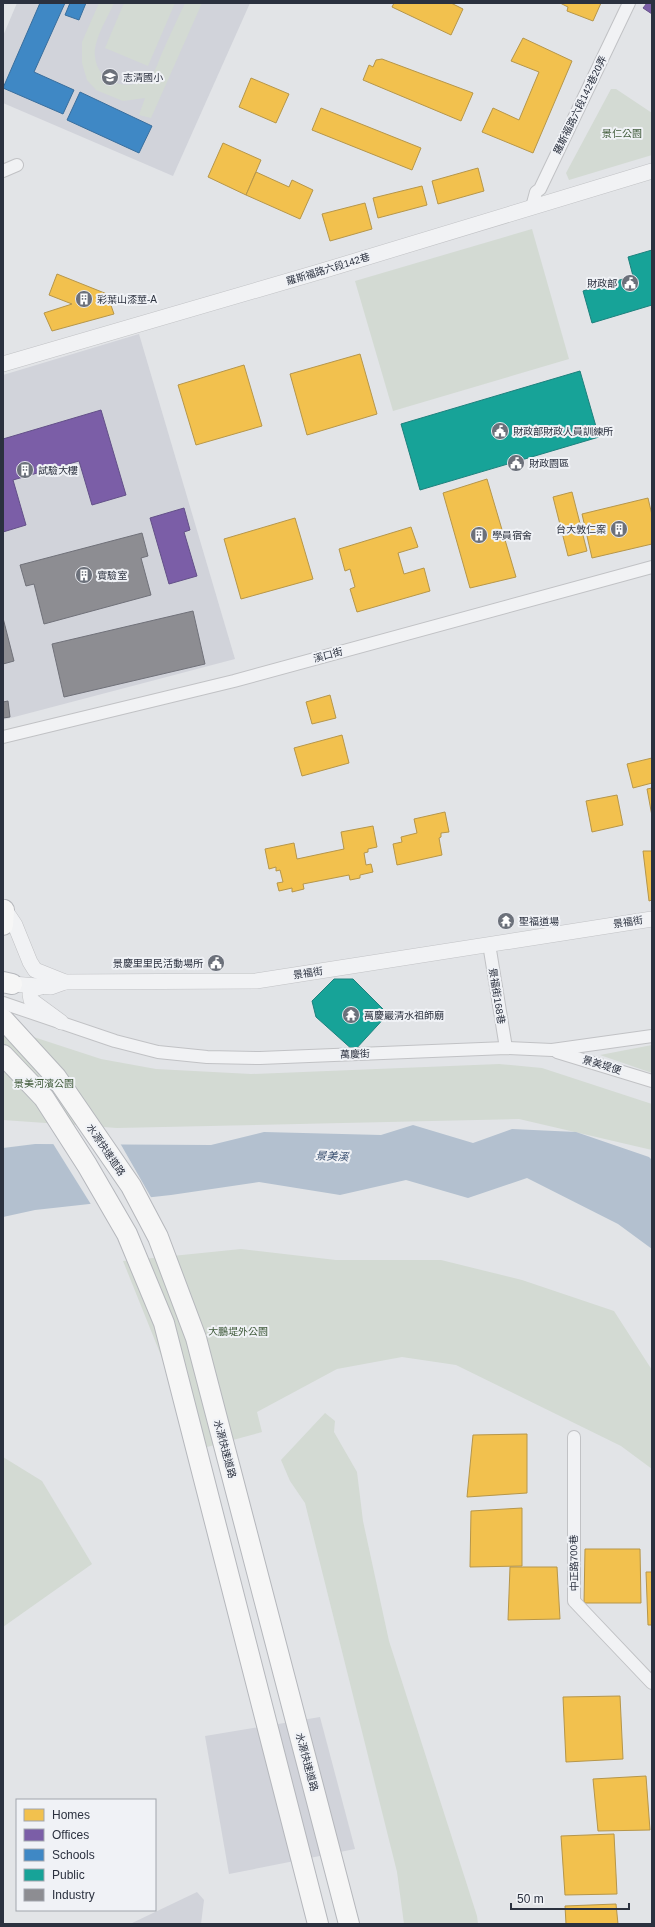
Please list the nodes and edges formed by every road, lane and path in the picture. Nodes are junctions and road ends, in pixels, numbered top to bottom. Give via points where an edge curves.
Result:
1 (629, 3) edge
2 (17, 165) dead end
3 (3, 171) edge
4 (652, 171) edge
5 (532, 207) junction
6 (3, 364) edge
7 (652, 567) edge
8 (3, 737) edge
9 (3, 914) edge
10 (652, 919) edge
11 (489, 944) junction
12 (65, 982) junction
13 (6, 983) edge
14 (41, 987) junction
15 (3, 1003) edge
16 (3, 1019) edge
17 (61, 1022) junction
18 (652, 1036) edge
19 (506, 1048) junction
20 (552, 1050) junction
21 (3, 1055) edge
22 (652, 1081) edge
23 (574, 1437) dead end
24 (652, 1683) edge
25 (318, 1924) edge
26 (349, 1924) edge

1 - 5 street, 羅斯福路六段142巷20弄 via 540,189 536,192
2 - 3 street
4 - 5 street, 羅斯福路六段142巷
5 - 6 street, 羅斯福路六段142巷
7 - 8 street, 溪口街 via 234,681
9 - 12 street, 景福街 via 15,925 35,970
10 - 11 street, 景福街
11 - 12 street, 景福街 via 256,981
11 - 19 street, 景福街168巷
12 - 14 street
13 - 14 street
14 - 17 street via 34,989 30,994 31,1000
15 - 17 street, 萬慶街
16 - 26 highway, 水源快速道路 via 56,1077 98,1136 131,1186 161,1244 196,1338
17 - 19 street, 萬慶街 via 115,1041 158,1052 207,1057 260,1058
18 - 20 street, 萬慶街
19 - 20 street, 萬慶街
20 - 22 street, 景美堤便
21 - 25 highway via 44,1098 87,1166 127,1234 164,1323
23 - 24 street, 中正路700巷 via 574,1601

